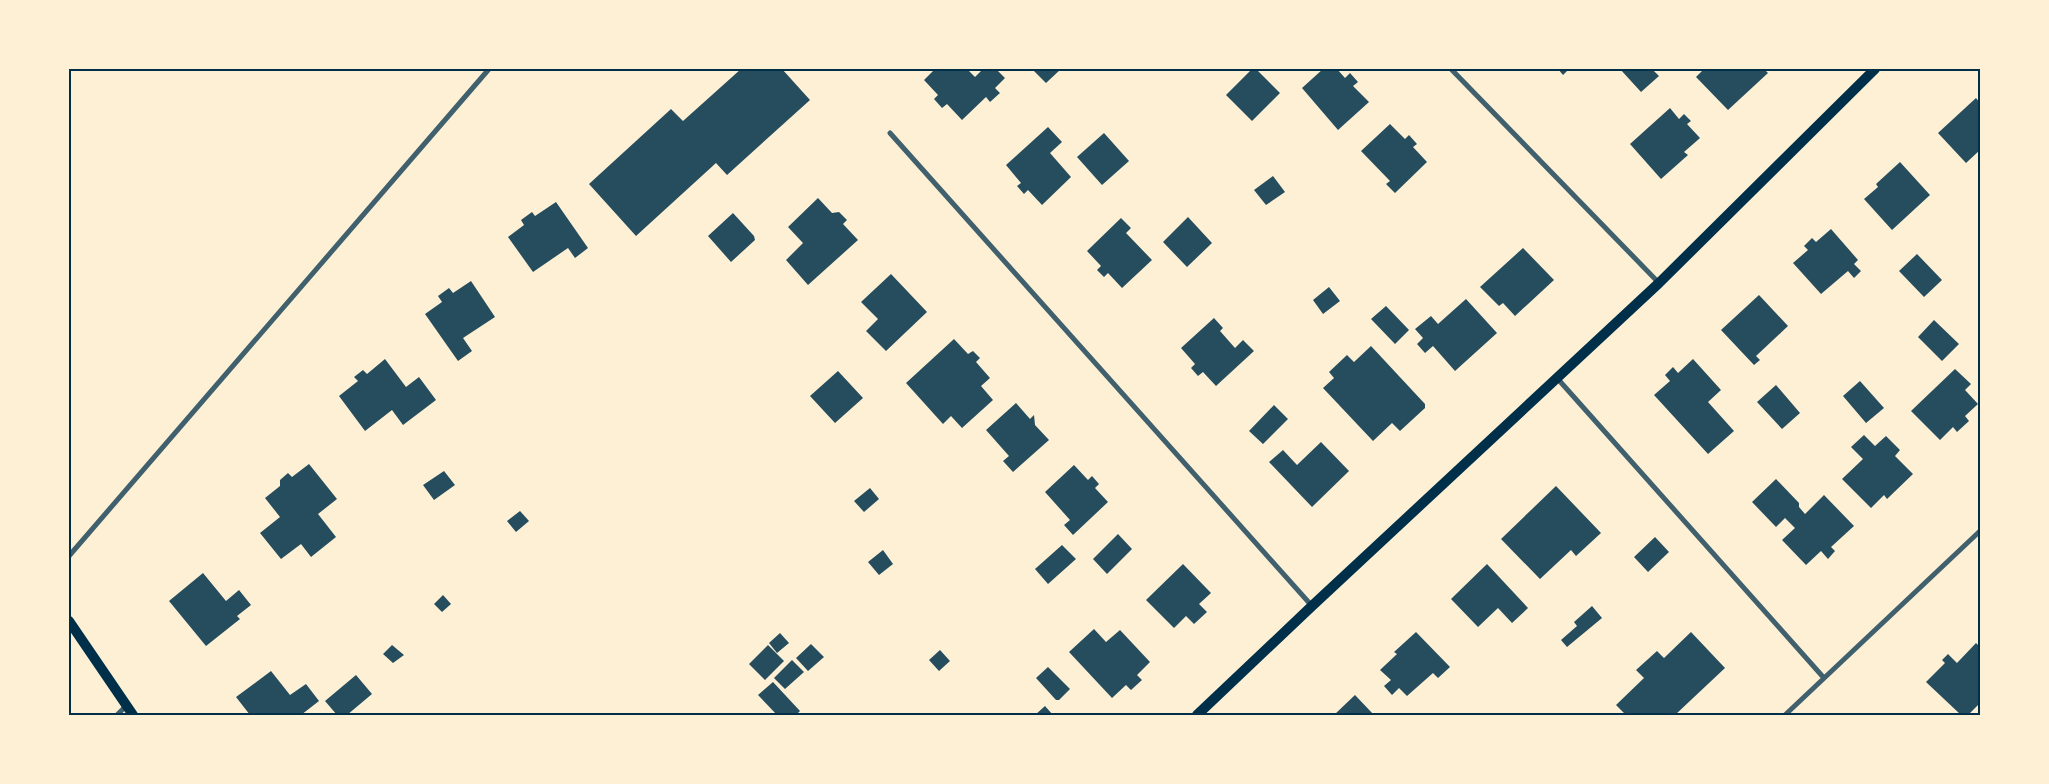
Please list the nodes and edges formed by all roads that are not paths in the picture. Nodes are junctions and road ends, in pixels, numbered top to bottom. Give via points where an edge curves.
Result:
1 (489, 69) edge
2 (1451, 69) edge
3 (1874, 69) edge
4 (890, 133) dead end
5 (1659, 283) junction
6 (1557, 378) junction
7 (1980, 531) edge
8 (69, 556) edge
9 (1312, 606) junction
10 (69, 621) edge
11 (1824, 678) junction
12 (130, 711) edge
13 (117, 715) edge
14 (1197, 715) edge
15 (1785, 715) edge

1 - 8 street
2 - 5 street
3 - 5 main road
4 - 9 street
5 - 6 main road
6 - 9 main road
6 - 11 street
7 - 11 street
9 - 14 main road
10 - 12 main road
11 - 15 street
12 - 13 street

